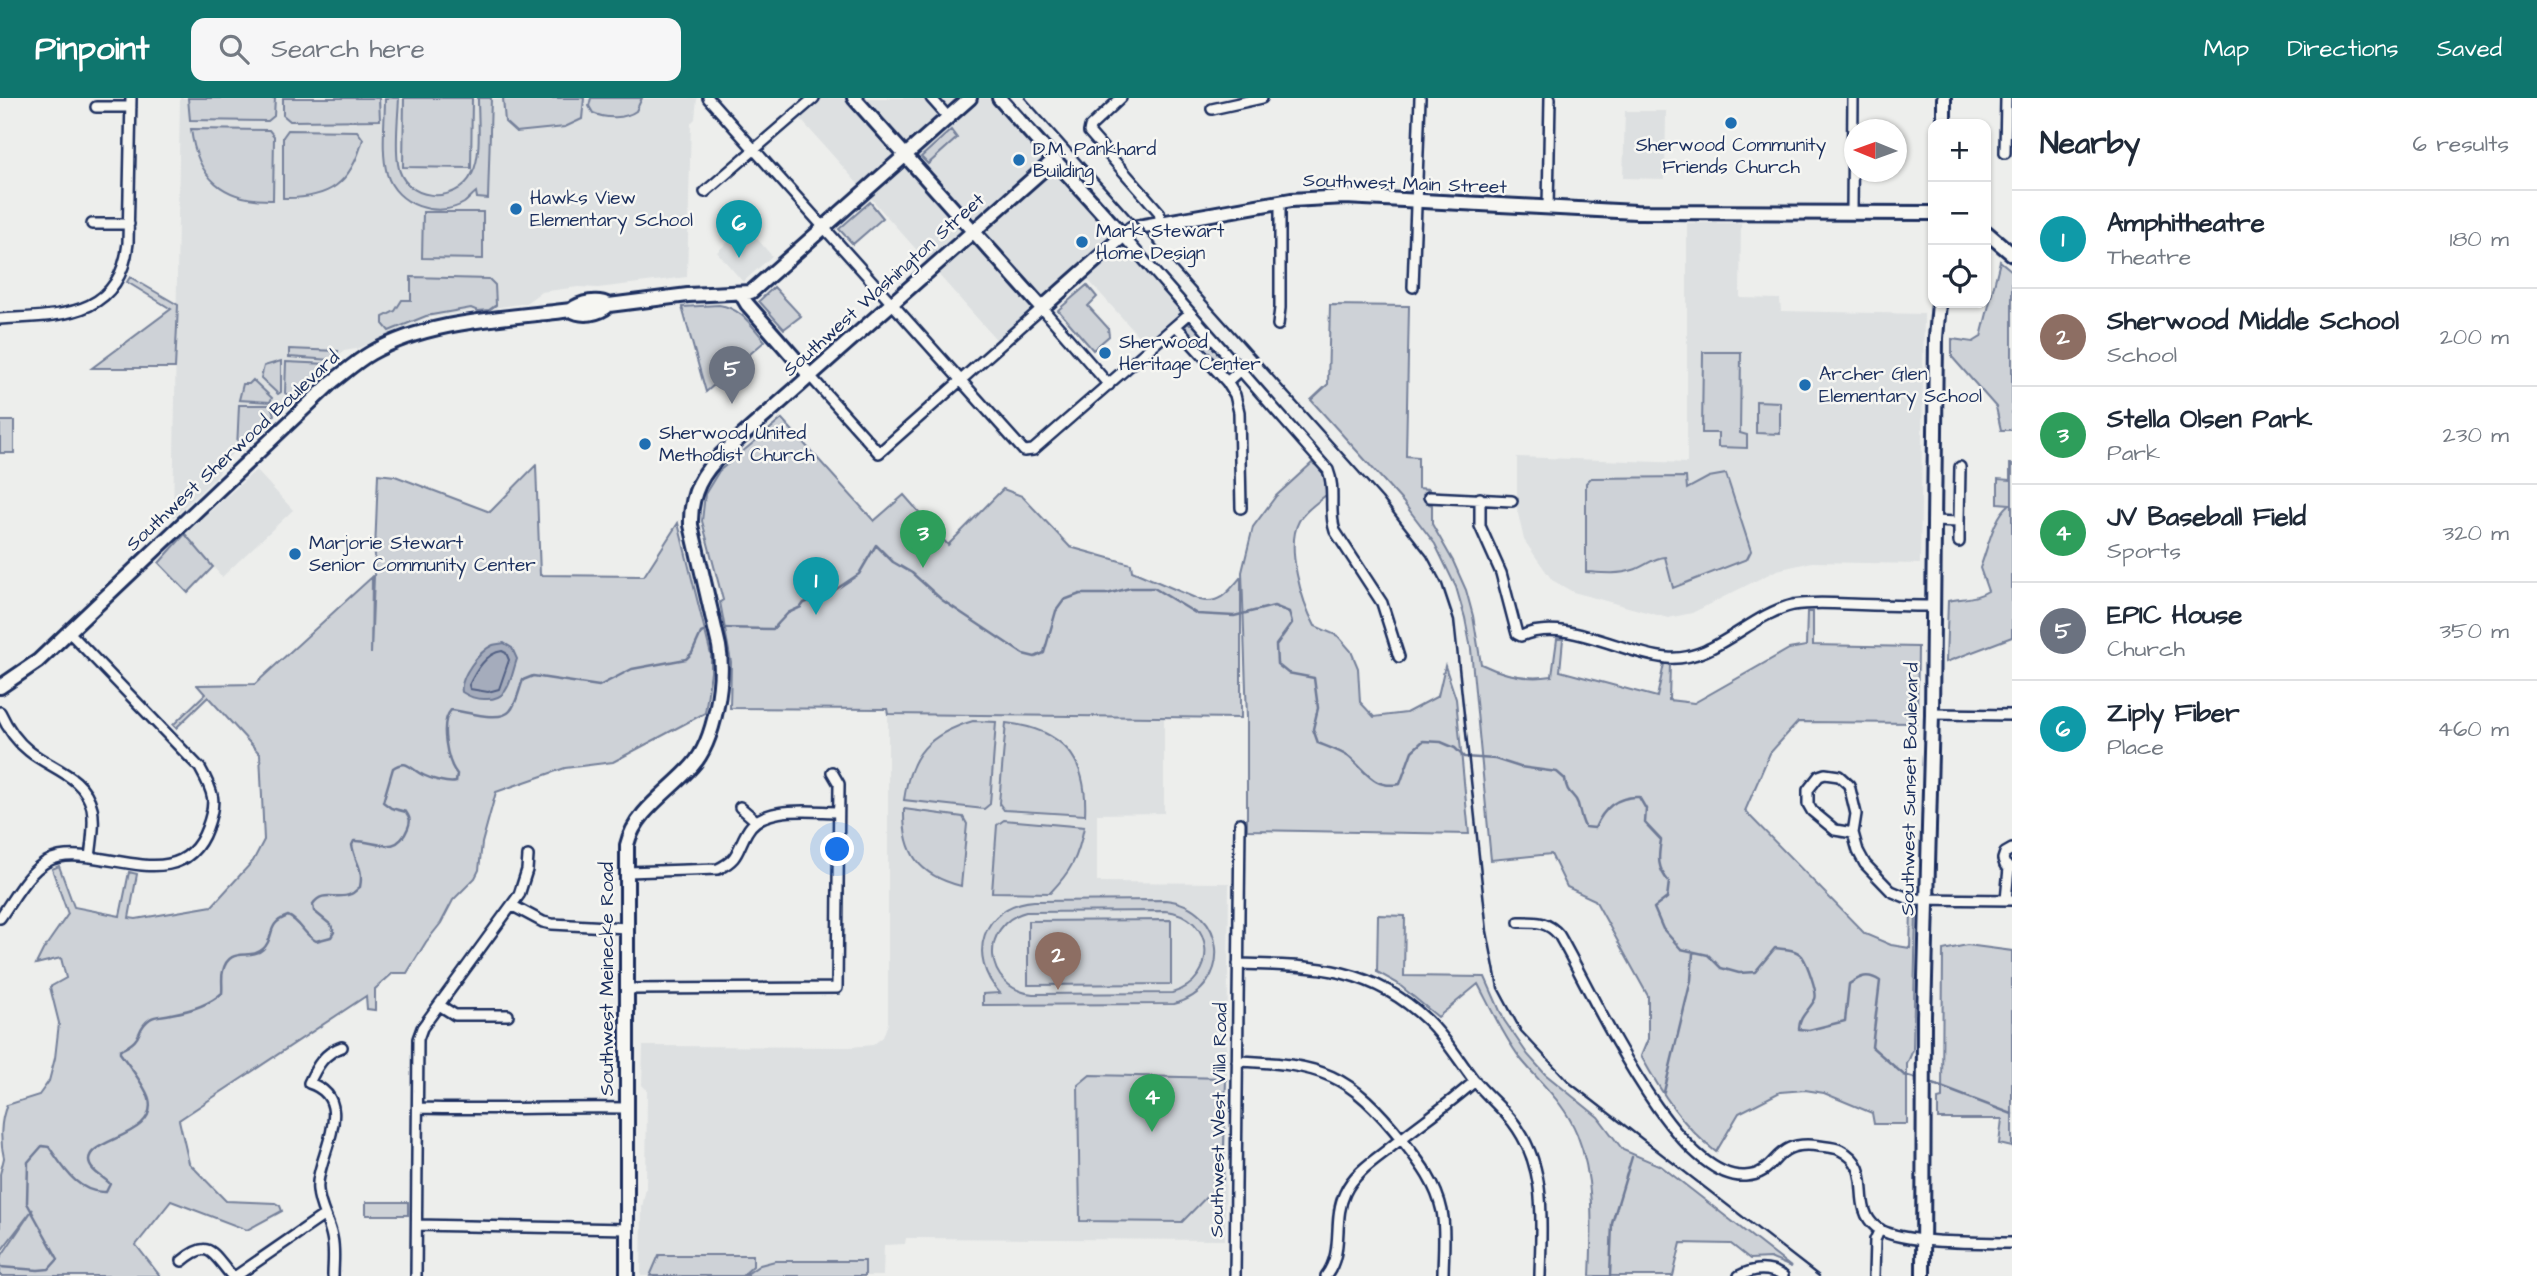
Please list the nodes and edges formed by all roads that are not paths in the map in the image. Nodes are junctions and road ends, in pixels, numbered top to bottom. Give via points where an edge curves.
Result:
1 (708, 98) edge
2 (814, 98) edge
3 (855, 98) edge
4 (931, 98) edge
5 (970, 98) edge
6 (999, 98) edge
7 (1121, 98) edge
8 (1262, 98) edge
9 (1420, 98) edge
10 (1550, 98) edge
11 (1853, 98) edge
12 (1944, 98) edge
13 (2006, 98) edge
14 (131, 102) edge
15 (96, 107) dead end
16 (1212, 109) dead end
17 (948, 117) junction
18 (1944, 119) edge
19 (755, 151) junction
20 (2005, 153) dead end
21 (905, 155) junction
22 (1054, 160) junction
23 (705, 192) dead end
24 (1280, 201) junction
25 (1416, 201) junction
26 (1548, 208) junction
27 (1852, 212) junction
28 (1928, 213) edge
29 (1161, 223) junction
30 (92, 224) dead end
31 (129, 224) junction
32 (824, 227) junction
33 (974, 231) junction
34 (1122, 236) junction
35 (1991, 236) edge
36 (2012, 254) edge
37 (1413, 287) dead end
38 (741, 294) junction
39 (893, 304) junction
40 (1042, 308) junction
41 (1939, 308) edge
42 (1190, 313) junction
43 (0, 319) edge
44 (1278, 325) dead end
45 (1176, 326) junction
46 (1241, 369) junction
47 (811, 377) junction
48 (961, 380) junction
49 (1227, 383) junction
50 (1109, 385) junction
51 (1960, 467) dead end
52 (1429, 496) dead end
53 (1480, 498) junction
54 (1512, 501) dead end
55 (1241, 508) dead end
56 (1933, 521) junction
57 (1959, 522) junction
58 (1959, 542) dead end
59 (1932, 606) junction
60 (69, 632) junction
61 (1399, 657) dead end
62 (0, 687) edge
63 (0, 712) edge
64 (715, 712) joint
65 (1932, 714) junction
66 (2012, 715) edge
67 (832, 772) dead end
68 (740, 807) dead end
69 (838, 812) junction
70 (755, 820) junction
71 (1240, 822) dead end
72 (1853, 833) junction
73 (2012, 849) edge
74 (528, 856) dead end
75 (90, 857) junction
76 (2010, 868) edge
77 (626, 872) junction
78 (1927, 900) junction
79 (2009, 900) edge
80 (513, 906) junction
81 (0, 918) edge
82 (1519, 922) dead end
83 (627, 928) junction
84 (1238, 964) junction
85 (627, 989) junction
86 (439, 1005) junction
87 (508, 1015) dead end
88 (342, 1047) dead end
89 (1237, 1061) junction
90 (1475, 1081) junction
91 (418, 1108) junction
92 (627, 1108) junction
93 (1401, 1138) junction
94 (323, 1216) junction
95 (417, 1225) junction
96 (627, 1229) junction
97 (1880, 1229) junction
98 (1923, 1239) junction
99 (2012, 1243) edge
100 (182, 1261) dead end
101 (234, 1276) edge
102 (333, 1276) edge
103 (416, 1276) edge
104 (627, 1276) edge
105 (1235, 1276) edge
106 (1326, 1276) edge
107 (1443, 1276) edge
108 (1540, 1276) edge
109 (1739, 1276) edge
110 (1783, 1276) edge
111 (1874, 1276) edge
112 (1923, 1276) edge

1 - 19 street
2 - 19 street
3 - 21 main road
4 - 17 street
5 - 17 main road
6 - 22 main road
7 - 29 street via 1089,132 1159,212
8 - 16 street
9 - 25 street
10 - 26 street
11 - 27 street
12 - 18 main road
13 - 20 street
14 - 15 street
14 - 31 street
17 - 21 main road
19 - 23 street
19 - 32 street
21 - 32 main road
21 - 33 main road
22 - 33 main road, Southwest Washington Street
22 - 34 main road
24 - 25 main road, Southwest Main Street via 1329,197
24 - 29 main road, Southwest Main Street
24 - 44 street
25 - 26 main road, Southwest Main Street
25 - 37 street
26 - 27 main road, Southwest Main Street
27 - 28 main road, Southwest Main Street
29 - 34 main road, Southwest Main Street via 1132,228
30 - 31 street
31 - 43 street via 124,266 98,302 60,315
32 - 38 main road via 754,290
32 - 39 street
33 - 39 main road, Southwest Washington Street
33 - 40 main road
34 - 40 main road, Southwest Main Street
34 - 42 street
35 - 36 main road
38 - 47 main road
38 - 60 main road, Southwest Sherwood Boulevard via 688,295 606,308 602,302 578,304 575,312 428,330 391,343 354,365
39 - 47 main road, Southwest Washington Street
39 - 48 street
40 - 48 street, Southwest Main Street
40 - 50 street
41 - 56 main road, Southwest Sunset Boulevard
42 - 45 street
42 - 46 street
45 - 49 street
45 - 50 street
46 - 49 street
46 - 61 street via 1328,470 1335,531 1382,603
47 - 48 street, Southwest Main Street via 879,453
47 - 64 main road, Southwest Washington Street via 716,459 696,488 691,525 722,664
48 - 50 street via 1027,452
49 - 55 street via 1238,406
51 - 57 street
52 - 53 street
53 - 54 street
53 - 59 street via 1480,526 1521,636 1569,633 1676,658 1695,655 1768,614 1795,605
56 - 57 street
56 - 59 main road, Southwest Sunset Boulevard
57 - 58 street
59 - 65 main road, Southwest Sunset Boulevard
60 - 62 main road, Southwest Sherwood Boulevard
60 - 75 street via 200,768 214,808 202,842 190,855 169,865
63 - 75 street via 19,743 82,788 92,807
64 - 77 main road, Southwest Meinecke Road via 697,760 632,829
65 - 66 street
65 - 78 main road, Southwest Sunset Boulevard
67 - 69 street via 839,784
68 - 70 street
69 - 70 street via 775,813
69 - 85 street via 837,988
70 - 77 street via 732,862 718,869
71 - 84 street, Southwest West Villa Road
72 - 72 street via 1856,814 1850,785 1833,775 1819,776 1808,790 1812,811 1835,830
72 - 78 street via 1865,864 1887,888 1903,898
73 - 76 street via 2003,855
74 - 80 street via 524,882
75 - 81 street via 57,857 41,866
76 - 79 street
77 - 83 main road, Southwest Meinecke Road
78 - 79 street
78 - 98 main road, Southwest Sunset Boulevard
80 - 83 street via 552,924
80 - 86 street
82 - 97 street via 1541,922 1559,935 1647,1094 1680,1138 1715,1167 1740,1176 1763,1171 1786,1148 1796,1145 1838,1148 1859,1167 1863,1206
83 - 85 main road, Southwest Meinecke Road
84 - 89 street, Southwest West Villa Road
84 - 90 street via 1314,966 1377,985 1429,1021
85 - 92 main road, Southwest Meinecke Road
86 - 87 street via 455,1015
86 - 91 street via 418,1039
88 - 94 street via 326,1056 309,1083 326,1094 333,1115 334,1126 317,1182
89 - 93 street via 1290,1064 1340,1080 1369,1101
89 - 105 street, Southwest West Villa Road
90 - 93 street
90 - 108 street via 1519,1131 1536,1168 1542,1206
91 - 92 street
91 - 95 street
92 - 96 main road, Southwest Meinecke Road
93 - 106 street via 1361,1171 1346,1191 1337,1255
93 - 107 street via 1428,1175 1439,1200 1444,1222
94 - 101 street
94 - 102 street via 333,1241
95 - 96 street
95 - 103 street
96 - 104 main road, Southwest Meinecke Road
97 - 98 street via 1894,1236
97 - 111 street via 1875,1240
98 - 99 street
98 - 112 main road, Southwest Sunset Boulevard
100 - 101 street via 201,1248 208,1250
109 - 110 street via 1767,1269

